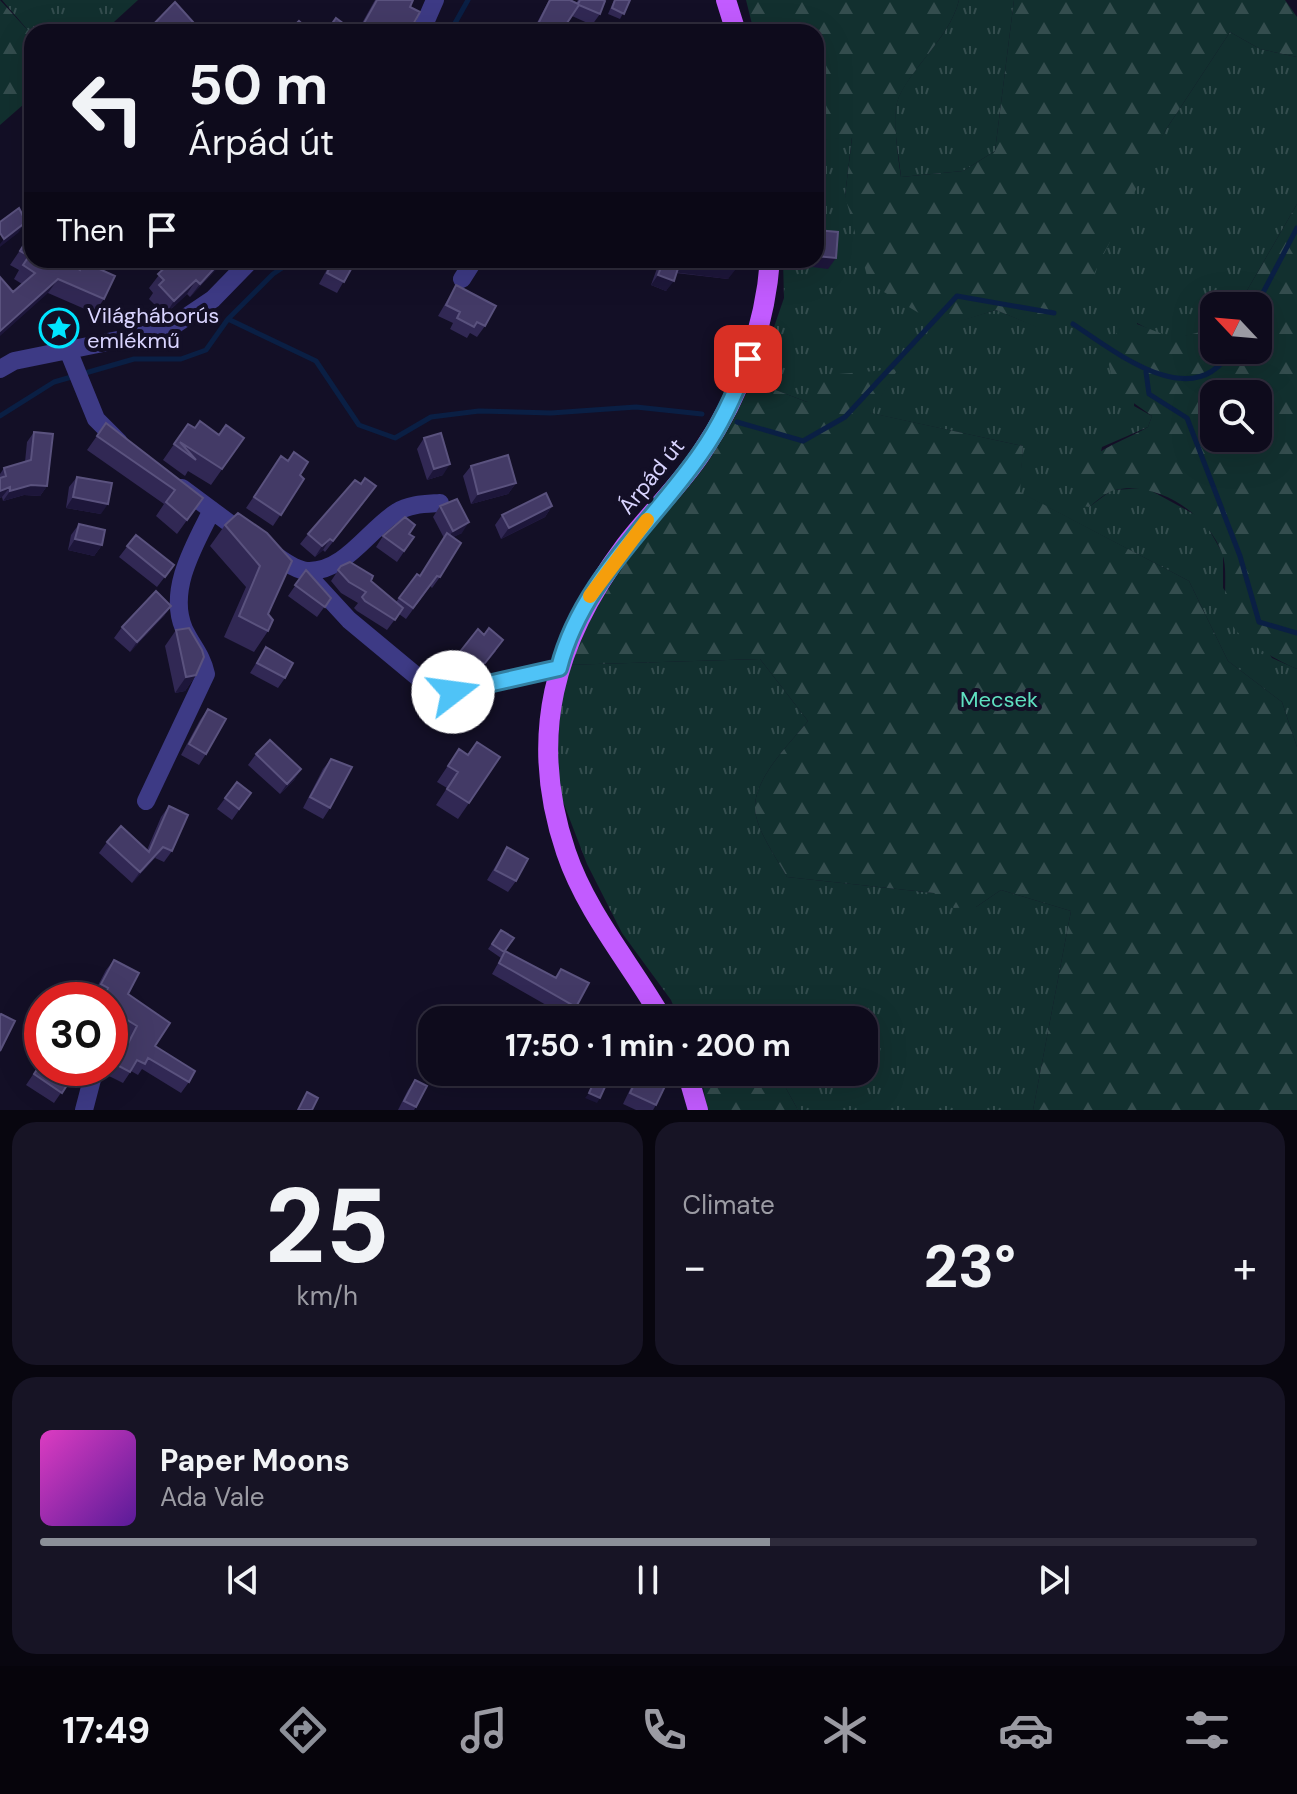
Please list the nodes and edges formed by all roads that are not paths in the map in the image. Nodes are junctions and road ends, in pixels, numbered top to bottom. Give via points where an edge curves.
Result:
1 (435, 0) edge
2 (726, 0) edge
3 (424, 24) edge
4 (734, 24) edge
5 (243, 268) edge
6 (469, 268) edge
7 (769, 268) edge
8 (462, 279) dead end
9 (70, 357) junction
10 (0, 369) edge
11 (135, 454) edge
12 (169, 479) edge
13 (440, 503) edge
14 (212, 510) junction
15 (307, 572) junction
16 (559, 668) junction
17 (146, 801) dead end
18 (654, 1006) edge
19 (90, 1086) edge
20 (691, 1086) edge
21 (84, 1110) edge
22 (698, 1110) edge

1 - 3 street
2 - 4 main road
5 - 9 street via 213,299 167,330
6 - 8 street
7 - 16 main road, Árpád út via 755,343 717,428 592,592
9 - 10 street via 14,361
9 - 11 street via 96,419
12 - 14 street
13 - 15 street via 398,511 350,554
14 - 15 street
14 - 17 street via 179,586 184,629 201,653 206,674
15 - 16 street via 349,620 426,684 453,692
16 - 18 main road, Árpád út via 548,718 548,779 558,825 589,905
19 - 21 street
20 - 22 main road

